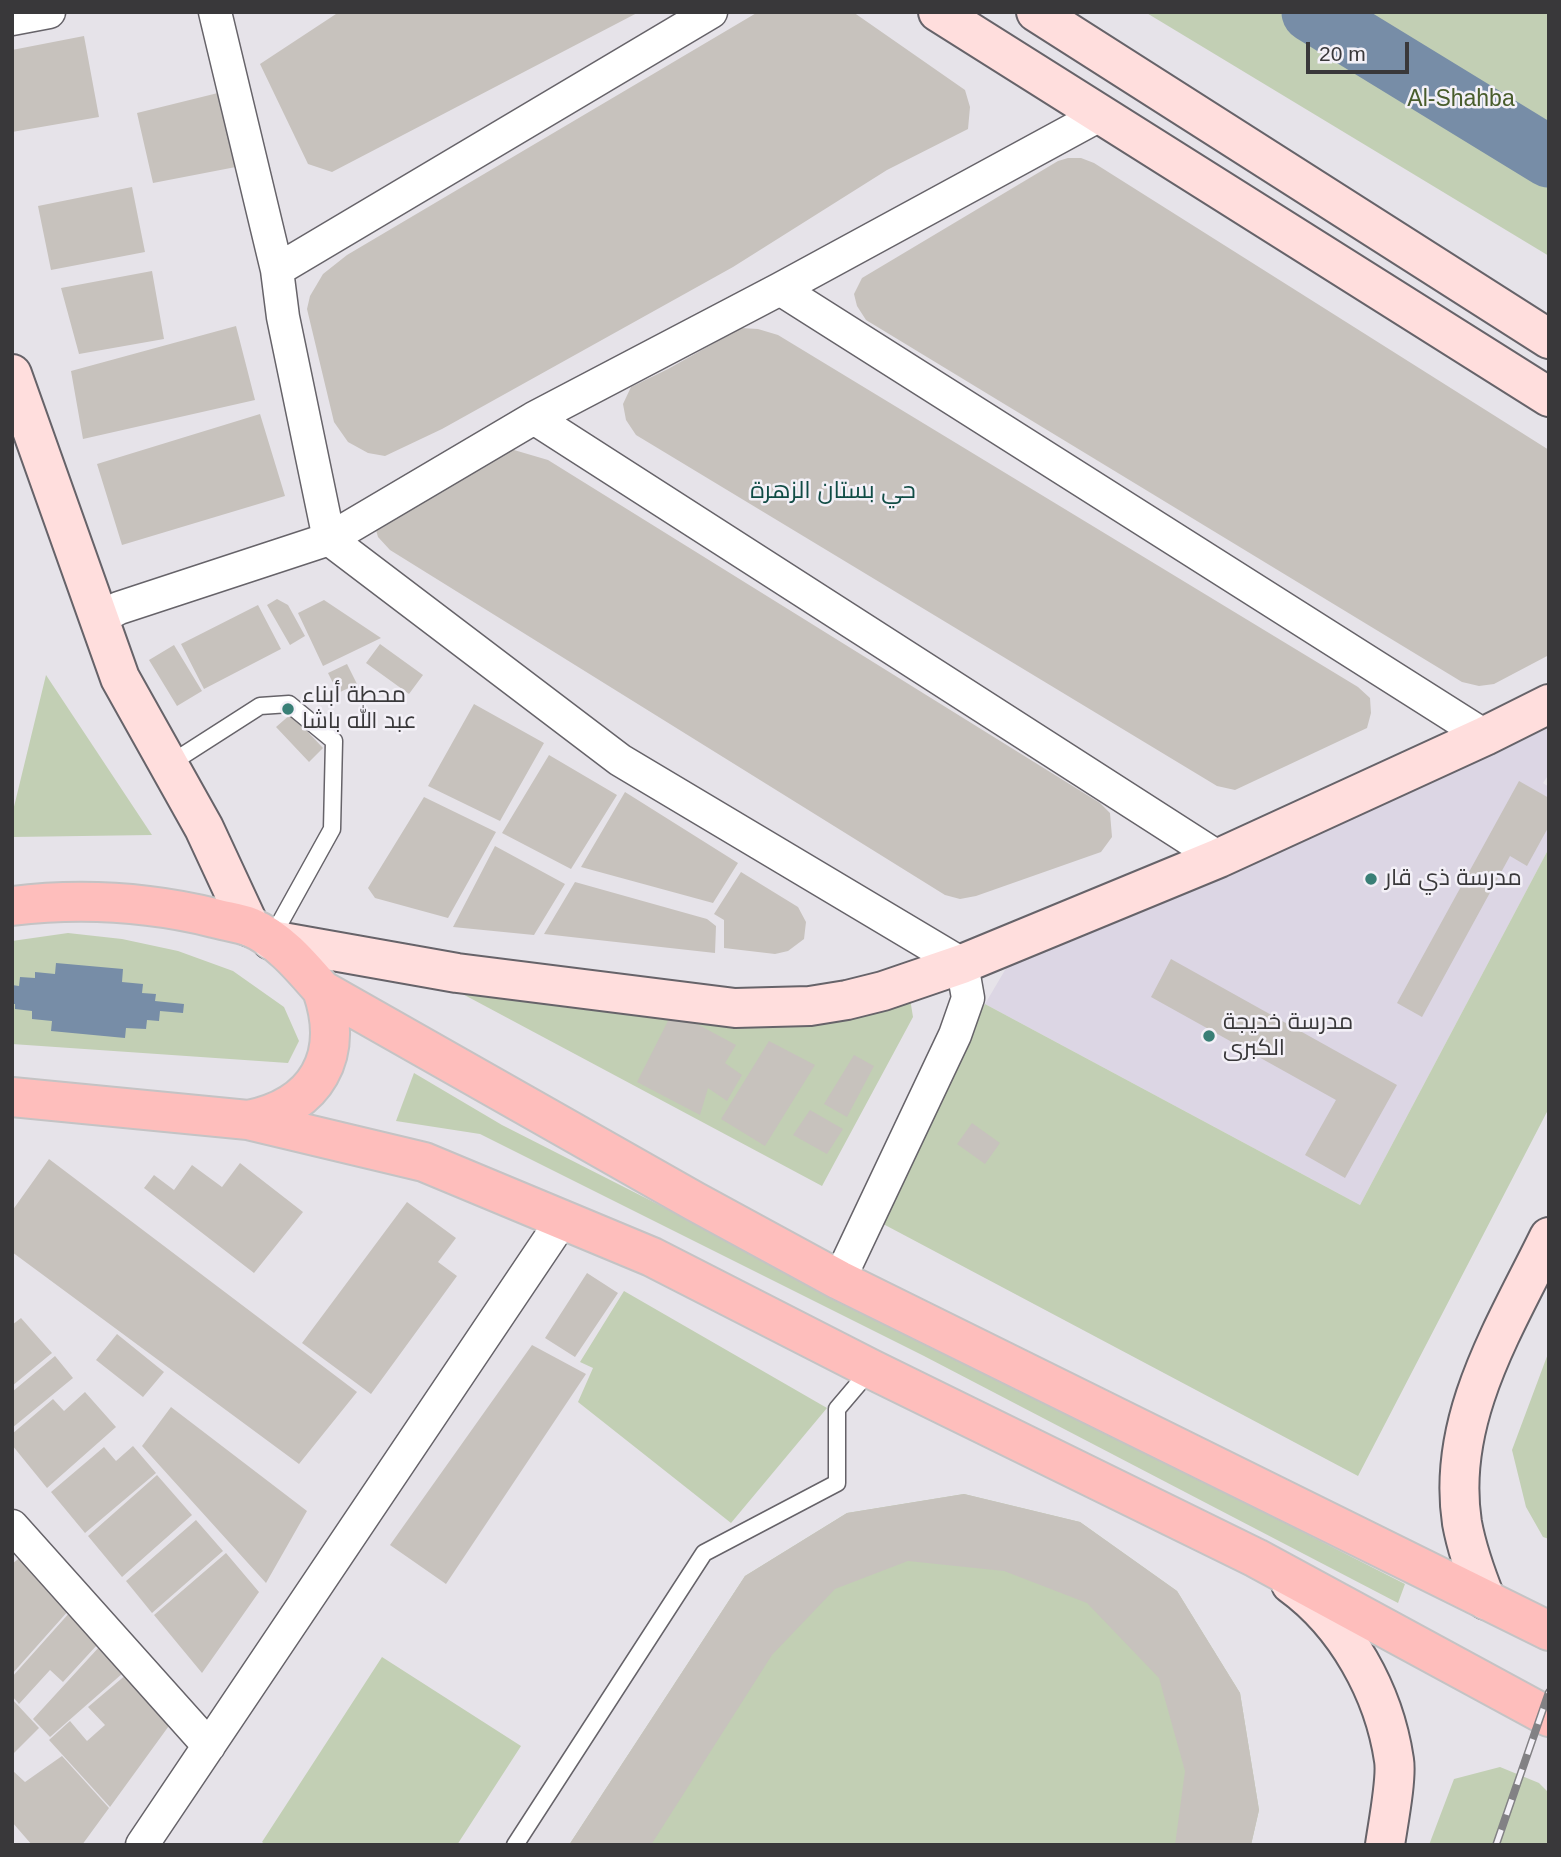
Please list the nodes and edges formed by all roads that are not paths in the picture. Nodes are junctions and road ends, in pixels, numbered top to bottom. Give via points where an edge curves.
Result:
1 (49, 12) edge
2 (215, 12) edge
3 (710, 12) edge
4 (938, 12) edge
5 (1036, 12) edge
6 (12, 19) edge
7 (1100, 115) junction
8 (277, 270) junction
9 (780, 289) junction
10 (1549, 339) edge
11 (12, 374) edge
12 (1549, 397) edge
13 (534, 418) junction
14 (329, 540) junction
15 (98, 619) junction
16 (1549, 704) edge
17 (1485, 736) junction
18 (168, 765) junction
19 (1219, 858) junction
20 (12, 906) edge
21 (260, 934) junction
22 (962, 964) junction
23 (322, 990) junction
24 (12, 1097) edge
25 (248, 1120) junction
26 (563, 1219) junction
27 (1549, 1237) edge
28 (839, 1280) junction
29 (871, 1369) junction
30 (12, 1526) edge
31 (1256, 1558) junction
32 (1486, 1600) junction
33 (1549, 1631) edge
34 (1549, 1717) edge
35 (209, 1746) junction
36 (142, 1845) edge
37 (515, 1845) edge
38 (1385, 1845) edge

1 - 6 street
2 - 8 street
3 - 8 street
4 - 7 main road
5 - 10 main road
7 - 9 street
7 - 12 main road
8 - 14 street
9 - 13 street
9 - 17 street
11 - 15 main road
13 - 14 street
13 - 19 street
14 - 15 street via 119,608
14 - 22 street via 620,760
15 - 18 main road via 120,678
16 - 17 main road
17 - 19 main road
18 - 21 main road
18 - 21 lane via 260,706 289,704 334,741 332,830
19 - 22 main road
20 - 21 main road via 88,902 143,906 197,914
21 - 22 main road via 457,973 736,1008 847,1000
21 - 23 main road via 289,955
22 - 28 street via 968,998 955,1035
23 - 25 main road via 331,1033 319,1074 306,1093 289,1106
23 - 28 main road
24 - 25 main road
25 - 26 main road via 424,1162
26 - 29 main road via 652,1257
26 - 35 street
27 - 32 main road via 1487,1364 1463,1441 1462,1522
28 - 32 main road
29 - 31 main road
29 - 37 lane via 837,1409 837,1483 704,1553
30 - 35 street
31 - 34 main road
31 - 38 main road via 1312,1599 1351,1647 1379,1702 1395,1762
32 - 33 main road
35 - 36 street

